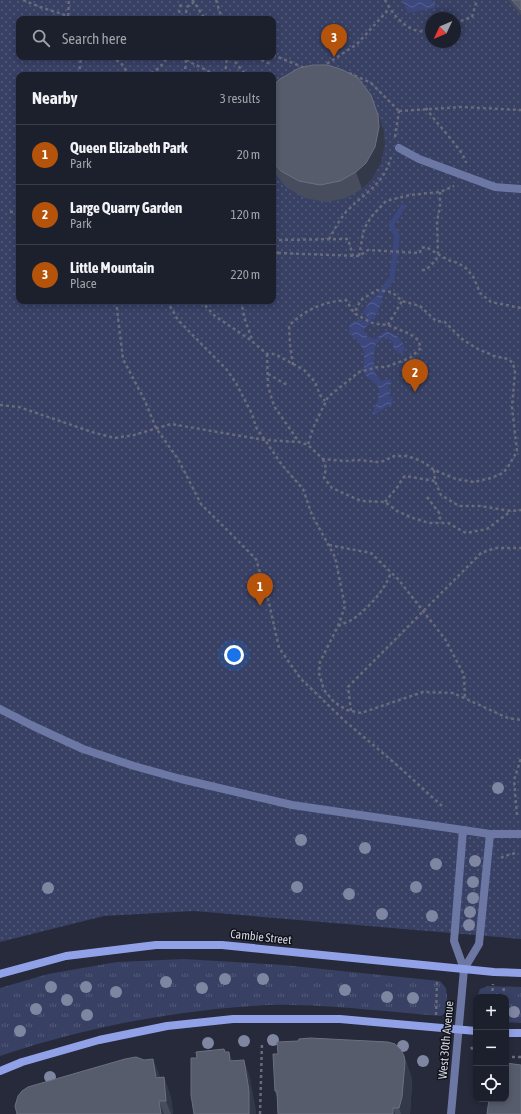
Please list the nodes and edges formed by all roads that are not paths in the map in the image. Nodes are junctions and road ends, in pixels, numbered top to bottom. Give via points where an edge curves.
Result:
1 (399, 148) dead end
2 (521, 189) edge
3 (0, 709) edge
4 (462, 830) junction
5 (490, 834) junction
6 (521, 834) edge
7 (464, 969) junction
8 (521, 973) edge
9 (0, 974) edge
10 (459, 1030) junction
11 (473, 1031) edge
12 (509, 1033) edge
13 (521, 1033) edge
14 (0, 1071) edge
15 (452, 1114) edge

1 - 2 street via 419,159 495,187
3 - 4 street via 83,749 181,779 292,805
4 - 5 street
4 - 7 street, West 30th Avenue via 454,940
5 - 6 street
5 - 7 street, West 30th Avenue via 479,944
7 - 8 main road, Cambie Street
7 - 9 main road, Cambie Street via 222,945 189,945 66,956
7 - 10 street, West 30th Avenue
10 - 11 main road
10 - 14 main road via 340,1019 233,1019 167,1026 99,1040 22,1062
10 - 15 street, West 30th Avenue
12 - 13 main road

